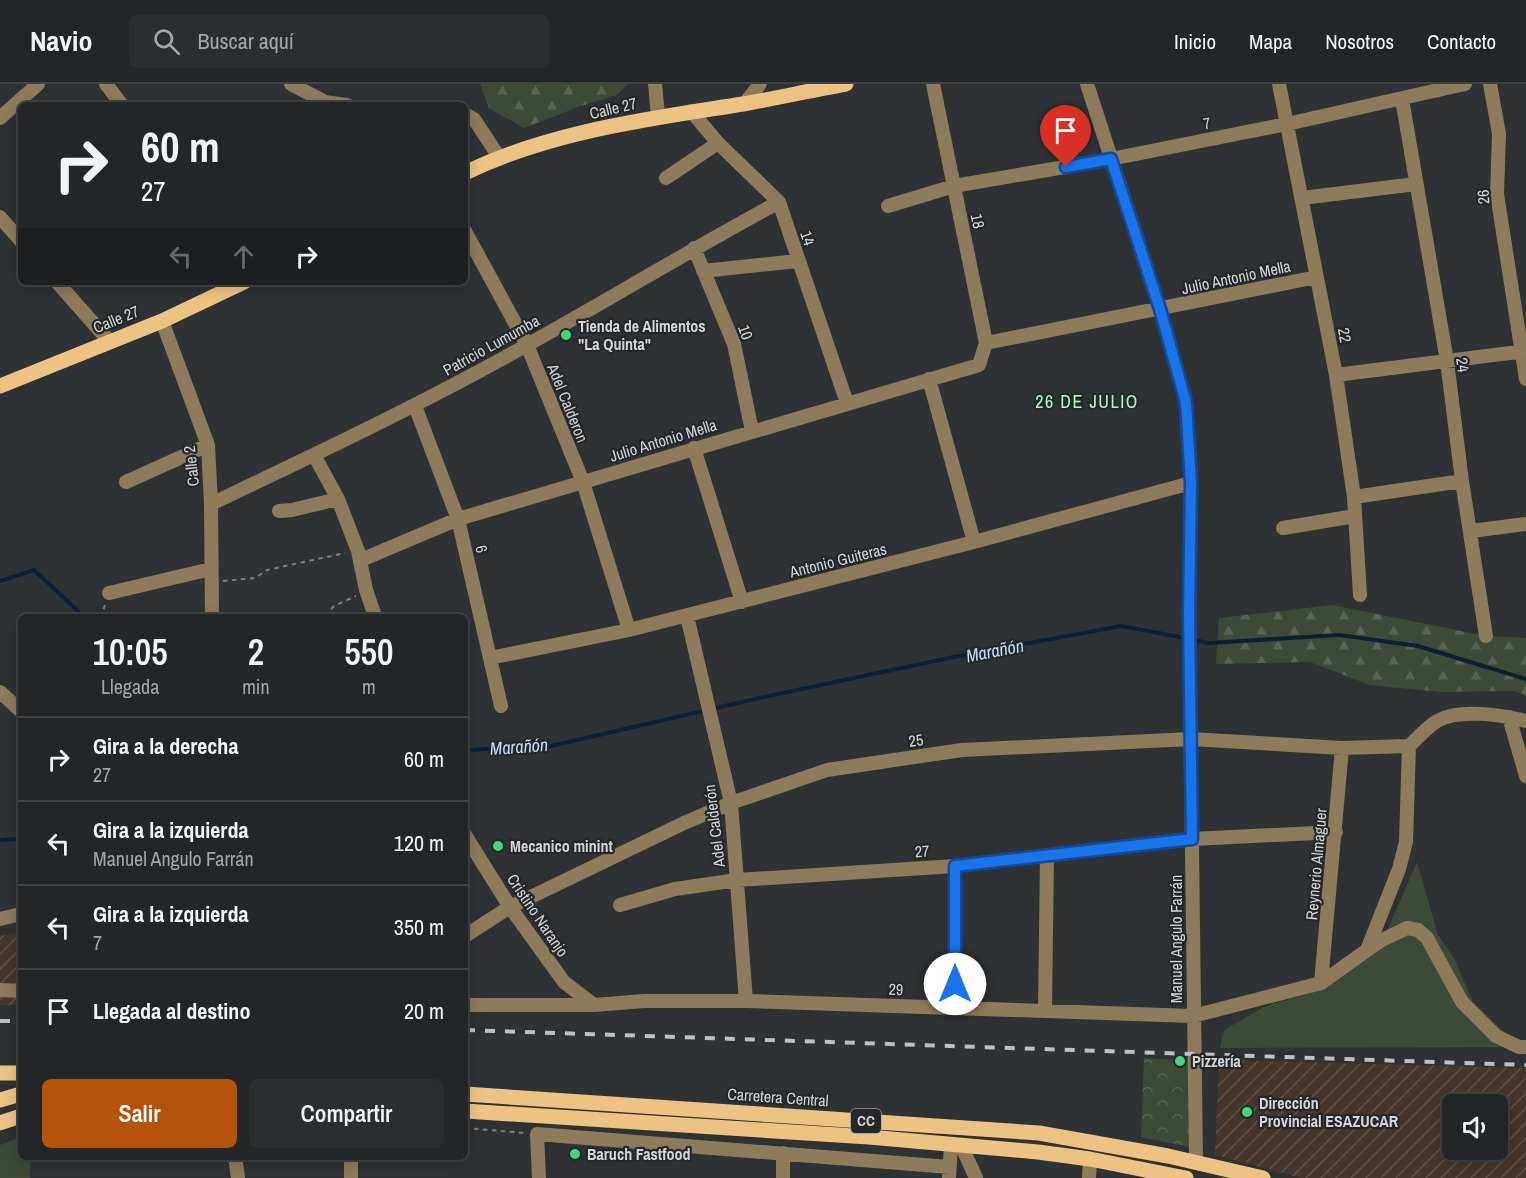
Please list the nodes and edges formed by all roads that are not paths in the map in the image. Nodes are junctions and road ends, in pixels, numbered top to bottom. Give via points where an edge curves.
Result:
1 (38, 84) edge
2 (106, 84) edge
3 (291, 84) edge
4 (655, 84) edge
5 (760, 84) edge
6 (846, 84) edge
7 (933, 84) edge
8 (1087, 84) edge
9 (1279, 84) edge
10 (1465, 84) edge
11 (1490, 84) edge
12 (1402, 99) junction
13 (120, 102) edge
14 (325, 102) edge
15 (745, 104) junction
16 (691, 111) junction
17 (468, 116) edge
18 (658, 116) junction
19 (0, 118) edge
20 (1287, 124) junction
21 (718, 143) junction
22 (499, 157) junction
23 (1111, 159) junction
24 (468, 172) edge
25 (666, 178) dead end
26 (1416, 184) junction
27 (954, 186) junction
28 (1302, 198) junction
29 (779, 202) junction
30 (888, 206) dead end
31 (0, 217) edge
32 (468, 237) edge
33 (18, 238) edge
34 (693, 248) junction
35 (798, 261) junction
36 (703, 271) junction
37 (1317, 277) junction
38 (60, 285) edge
39 (226, 286) edge
40 (1160, 309) junction
41 (162, 321) junction
42 (109, 342) junction
43 (986, 343) junction
44 (527, 345) junction
45 (1524, 351) edge
46 (1447, 361) junction
47 (979, 365) joint
48 (1336, 375) junction
49 (928, 379) junction
50 (1526, 379) edge
51 (0, 386) edge
52 (847, 403) junction
53 (415, 406) junction
54 (752, 431) junction
55 (208, 445) junction
56 (694, 448) junction
57 (314, 455) junction
58 (1462, 481) junction
59 (126, 482) dead end
60 (583, 482) junction
61 (1191, 483) junction
62 (1354, 497) junction
63 (338, 499) junction
64 (211, 504) junction
65 (279, 511) dead end
66 (1355, 516) junction
67 (458, 519) junction
68 (1526, 524) edge
69 (1283, 528) dead end
70 (1471, 531) junction
71 (974, 542) junction
72 (359, 555) junction
73 (211, 576) junction
74 (109, 592) dead end
75 (1360, 595) dead end
76 (742, 602) junction
77 (212, 614) edge
78 (374, 614) edge
79 (687, 616) junction
80 (629, 630) junction
81 (1486, 636) dead end
82 (490, 658) junction
83 (0, 692) edge
84 (501, 706) dead end
85 (18, 708) edge
86 (1509, 717) junction
87 (1526, 721) edge
88 (1191, 739) junction
89 (1409, 746) junction
90 (1342, 747) junction
91 (1526, 776) edge
92 (731, 803) junction
93 (1335, 832) junction
94 (1192, 839) junction
95 (468, 840) edge
96 (1047, 855) junction
97 (955, 866) junction
98 (737, 880) junction
99 (620, 905) dead end
100 (510, 907) junction
101 (18, 915) edge
102 (0, 919) edge
103 (468, 934) edge
104 (1367, 950) junction
105 (1321, 983) junction
106 (0, 990) edge
107 (18, 991) edge
108 (746, 1000) junction
109 (468, 1005) edge
110 (594, 1005) junction
111 (955, 1007) junction
112 (1045, 1011) junction
113 (1193, 1016) junction
114 (1526, 1047) edge
115 (468, 1094) edge
116 (18, 1095) edge
117 (0, 1100) edge
118 (468, 1111) edge
119 (18, 1117) edge
120 (0, 1123) edge
121 (956, 1146) junction
122 (783, 1153) junction
123 (236, 1160) edge
124 (351, 1160) edge
125 (1090, 1160) junction
126 (1196, 1162) junction
127 (949, 1172) edge
128 (238, 1178) edge
129 (351, 1178) edge
130 (539, 1178) edge
131 (783, 1178) edge
132 (976, 1178) edge
133 (1089, 1178) edge
134 (1186, 1178) edge
135 (1263, 1178) edge

1 - 19 street
2 - 13 street
3 - 14 street
4 - 18 street
5 - 15 street
6 - 15 main road, Calle 27
7 - 27 street, 18
8 - 23 street, Manuel Angulo Farrán
9 - 20 street, 22
10 - 12 street, 7
11 - 45 street, 26 via 1499,134 1497,194
12 - 20 street, 7
12 - 26 street, 24
15 - 16 main road, Calle 27
16 - 18 main road, Calle 27
16 - 21 street, 14
17 - 22 street
18 - 22 main road, Calle 27
20 - 23 street, 7
20 - 28 street, 22
21 - 25 street
21 - 29 street, 14
22 - 24 main road, Calle 27
23 - 27 street, 7
23 - 40 street, Manuel Angulo Farrán
26 - 28 street
26 - 46 street, 24
27 - 30 street, 7
27 - 43 street, 18
28 - 37 street, 22
29 - 34 street, Patricio Lumumba
29 - 35 street, 14
31 - 33 street
32 - 44 street, Adel Calderon
34 - 36 street, 10
34 - 44 street, Patricio Lumumba
35 - 36 street
35 - 52 street, 14
36 - 54 street, 10 via 734,344
37 - 40 street, Julio Antonio Mella
37 - 48 street, 22
38 - 42 street
39 - 41 main road, Calle 27
40 - 43 street, Julio Antonio Mella
40 - 61 street, Manuel Angulo Farrán via 1186,403
41 - 42 main road, Calle 27
41 - 55 street, Calle 2
42 - 51 main road, Calle 27
43 - 47 street, 18
44 - 53 street, Patricio Lumumba
44 - 60 street, Adel Calderon
45 - 46 street
45 - 50 street, 26
46 - 48 street
46 - 58 street, 24
47 - 49 street, Julio Antonio Mella
48 - 62 street, 22
49 - 52 street, Julio Antonio Mella
49 - 71 street
52 - 54 street, Julio Antonio Mella
53 - 57 street, Patricio Lumumba
53 - 67 street, 6
54 - 56 street, Julio Antonio Mella
55 - 59 street
55 - 64 street, Calle 2
56 - 60 street, Julio Antonio Mella
56 - 76 street
57 - 63 street
57 - 64 street, Patricio Lumumba
58 - 62 street
58 - 70 street, 24
60 - 67 street, Julio Antonio Mella
60 - 80 street, Adel Calderon
61 - 71 street, Antonio Guiteras
61 - 88 street, Manuel Angulo Farrán
62 - 66 street, 22
63 - 65 street
63 - 72 street
64 - 73 street, Calle 2
66 - 69 street
66 - 75 street, 22
67 - 72 street, Julio Antonio Mella
67 - 82 street, 6
68 - 70 street
70 - 81 street, 24
71 - 76 street, Antonio Guiteras
72 - 78 street
73 - 74 street
73 - 77 street, Calle 2
76 - 79 street, Antonio Guiteras
79 - 80 street, Antonio Guiteras
79 - 92 street, Adel Calderón
80 - 82 street, Antonio Guiteras
82 - 84 street, 6
83 - 85 street
86 - 87 street
86 - 89 street via 1456,713 1438,721
86 - 91 street
88 - 90 street, 25
88 - 92 street, 25 via 963,750 826,770
88 - 94 street, Manuel Angulo Farrán
89 - 90 street, 25
89 - 104 street via 1406,842
90 - 93 street, Reynerio Almaguer
92 - 98 street, Adel Calderón
92 - 100 street, 25
93 - 94 street, 27
93 - 105 street, Reynerio Almaguer
94 - 96 street, 27
94 - 113 street, Manuel Angulo Farrán
95 - 100 street, Cristino Naranjo
96 - 97 street, 27
96 - 112 street
97 - 98 street, 27
97 - 111 street
98 - 99 street, 27 via 675,889
98 - 108 street, Adel Calderón
100 - 103 street, 25
100 - 110 street, Cristino Naranjo via 564,982
101 - 102 street
104 - 105 street
104 - 114 street via 1407,928 1418,930 1427,938 1462,1002 1496,1036
105 - 113 street, 29
106 - 107 street
108 - 110 street, 29
108 - 111 street, 29
109 - 110 street, 29
111 - 112 street, 29
112 - 113 street, 29
113 - 126 street, Manuel Angulo Farrán
115 - 126 main road, Carretera Central / CC via 1039,1133
116 - 117 main road
118 - 121 main road, CC
119 - 120 main road
121 - 125 main road, CC
121 - 127 street
121 - 132 street
122 - 127 street
122 - 130 street via 537,1134
122 - 131 street
123 - 128 street
124 - 129 street
125 - 133 street
125 - 134 main road, CC
126 - 135 main road, Carretera Central / CC

